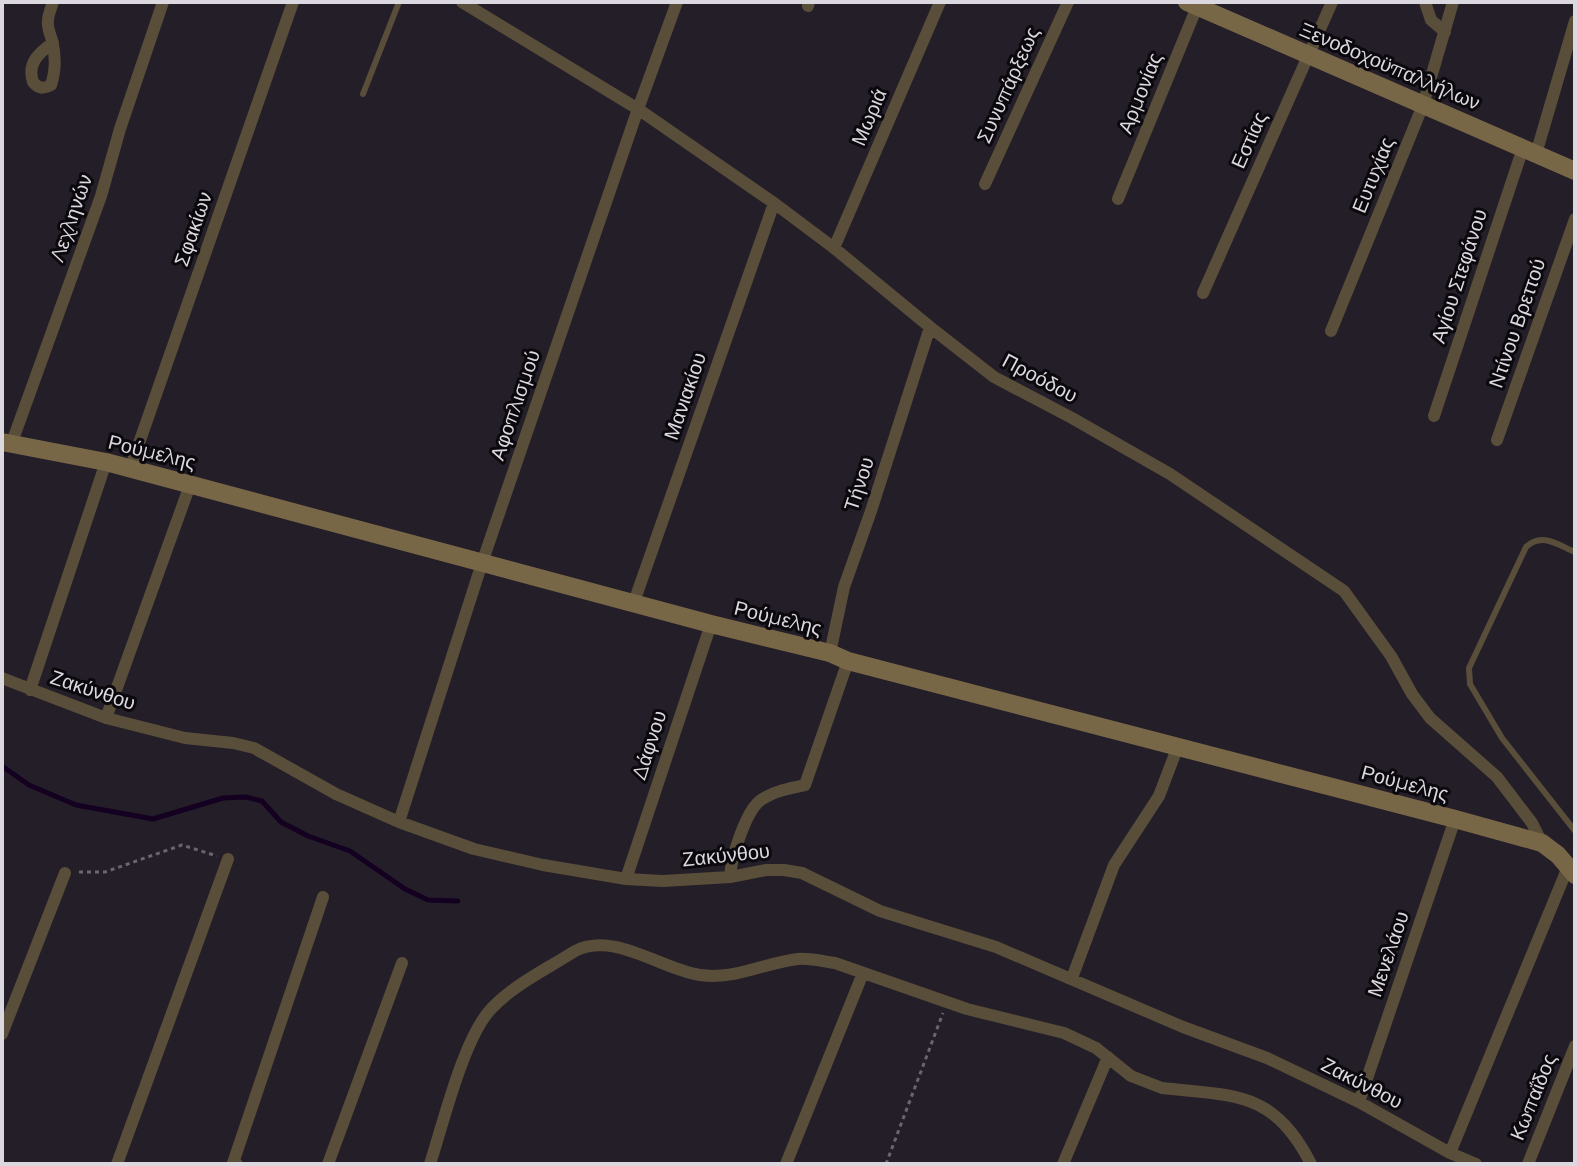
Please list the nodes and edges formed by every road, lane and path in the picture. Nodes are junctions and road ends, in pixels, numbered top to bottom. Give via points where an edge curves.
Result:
1 (53, 2) edge
2 (163, 2) edge
3 (293, 2) edge
4 (399, 2) edge
5 (462, 2) edge
6 (677, 2) edge
7 (940, 2) edge
8 (1068, 2) edge
9 (1332, 2) edge
10 (1425, 2) edge
11 (1453, 2) edge
12 (1194, 4) edge
13 (1575, 21) edge
14 (1445, 32) junction
15 (53, 43) dead end
16 (1309, 55) junction
17 (363, 94) dead end
18 (1423, 105) junction
19 (638, 109) junction
20 (1529, 151) junction
21 (1575, 171) edge
22 (985, 184) dead end
23 (1118, 199) dead end
24 (774, 203) junction
25 (1575, 219) edge
26 (834, 248) junction
27 (1203, 293) dead end
28 (930, 327) junction
29 (1331, 331) dead end
30 (1434, 416) dead end
31 (1497, 440) dead end
32 (7, 444) edge
33 (106, 462) junction
34 (130, 469) junction
35 (190, 485) junction
36 (1575, 552) edge
37 (482, 563) junction
38 (634, 602) junction
39 (711, 624) junction
40 (830, 653) junction
41 (848, 661) junction
42 (2, 678) edge
43 (30, 690) junction
44 (106, 718) junction
45 (1178, 746) junction
46 (1455, 819) junction
47 (399, 822) junction
48 (1575, 831) edge
49 (1542, 843) junction
50 (228, 859) joint
51 (1572, 871) edge
52 (65, 873) joint
53 (730, 877) junction
54 (626, 879) junction
55 (323, 897) dead end
56 (402, 963) dead end
57 (863, 973) junction
58 (1072, 978) junction
59 (947, 1002) junction
60 (2, 1034) edge
61 (1575, 1046) edge
62 (1108, 1057) junction
63 (1359, 1102) junction
64 (1450, 1153) junction
65 (117, 1164) edge
66 (234, 1164) edge
67 (328, 1164) edge
68 (430, 1164) edge
69 (786, 1164) edge
70 (886, 1164) edge
71 (1063, 1164) edge
72 (1311, 1164) edge
73 (1476, 1164) edge
74 (1528, 1164) edge

1 - 15 street via 48,21
2 - 32 street, Λεχληνών via 101,196
3 - 34 street, Σφακίων
4 - 17 lane
5 - 19 street, Προόδου
6 - 19 street, Αφοπλισμού
7 - 26 street, Μωριά
8 - 22 street, Συνυπάρξεως
9 - 16 street, Εστίας
10 - 14 street via 1431,20
11 - 14 street, Ευτυχίας
12 - 16 street, Ξενοδοχοϋπαλλήλων
12 - 23 street, Αρμονίας
13 - 20 street, Αγίου Στεφάνου
14 - 18 street, Ευτυχίας
16 - 18 street, Ξενοδοχοϋπαλλήλων
16 - 27 street, Εστίας
18 - 20 street, Ξενοδοχοϋπαλλήλων
18 - 29 street, Ευτυχίας
19 - 24 street, Προόδου
19 - 37 street, Αφοπλισμού
20 - 21 street, Ξενοδοχοϋπαλλήλων
20 - 30 street, Αγίου Στεφάνου
24 - 26 street, Προόδου
24 - 38 street, Μανιακίου
25 - 31 street, Ντίνου Βρεττού
26 - 28 street, Προόδου
28 - 40 street, Τήνου via 844,587
28 - 49 street, Προόδου via 994,377 1170,474 1344,591 1430,718 1497,777
32 - 33 street, Ρούμελης
33 - 34 street, Ρούμελης
33 - 43 street
34 - 35 street, Ρούμελης
35 - 37 street, Ρούμελης
35 - 44 street
36 - 48 lane via 1543,539 1526,547 1469,668 1470,684 1502,738
37 - 38 street, Ρούμελης
37 - 47 street, Αφοπλισμού
38 - 39 street, Ρούμελης
39 - 40 street, Ρούμελης
39 - 54 street, Δάφνου
40 - 41 street, Ρούμελης
41 - 45 street, Ρούμελης
41 - 53 street via 805,785 759,801 731,860
42 - 43 street, Ζακύνθου
43 - 44 street, Ζακύνθου
44 - 47 street, Ζακύνθου via 254,748
45 - 46 street, Ρούμελης
45 - 58 street via 1159,796 1114,865
46 - 49 street, Ρούμελης
46 - 63 street, Μενελάου
47 - 54 street, Ζακύνθου via 474,849
49 - 51 street
50 - 52 path via 182,845 105,872
50 - 65 street
51 - 64 street
52 - 60 street
53 - 54 street, Ζακύνθου
53 - 58 street, Ζακύνθου via 766,870 802,873 880,911 972,938
55 - 66 street
56 - 67 street
57 - 59 street
57 - 68 street via 808,959 703,976 615,947 575,951 519,986 477,1025
57 - 69 street
58 - 63 street, Ζακύνθου
59 - 62 street via 1064,1033
59 - 70 path
61 - 74 street, Κωπαΐδος
62 - 71 street
62 - 72 street via 1150,1085 1233,1096 1263,1106
63 - 64 street, Ζακύνθου
64 - 73 street, Ζακύνθου

